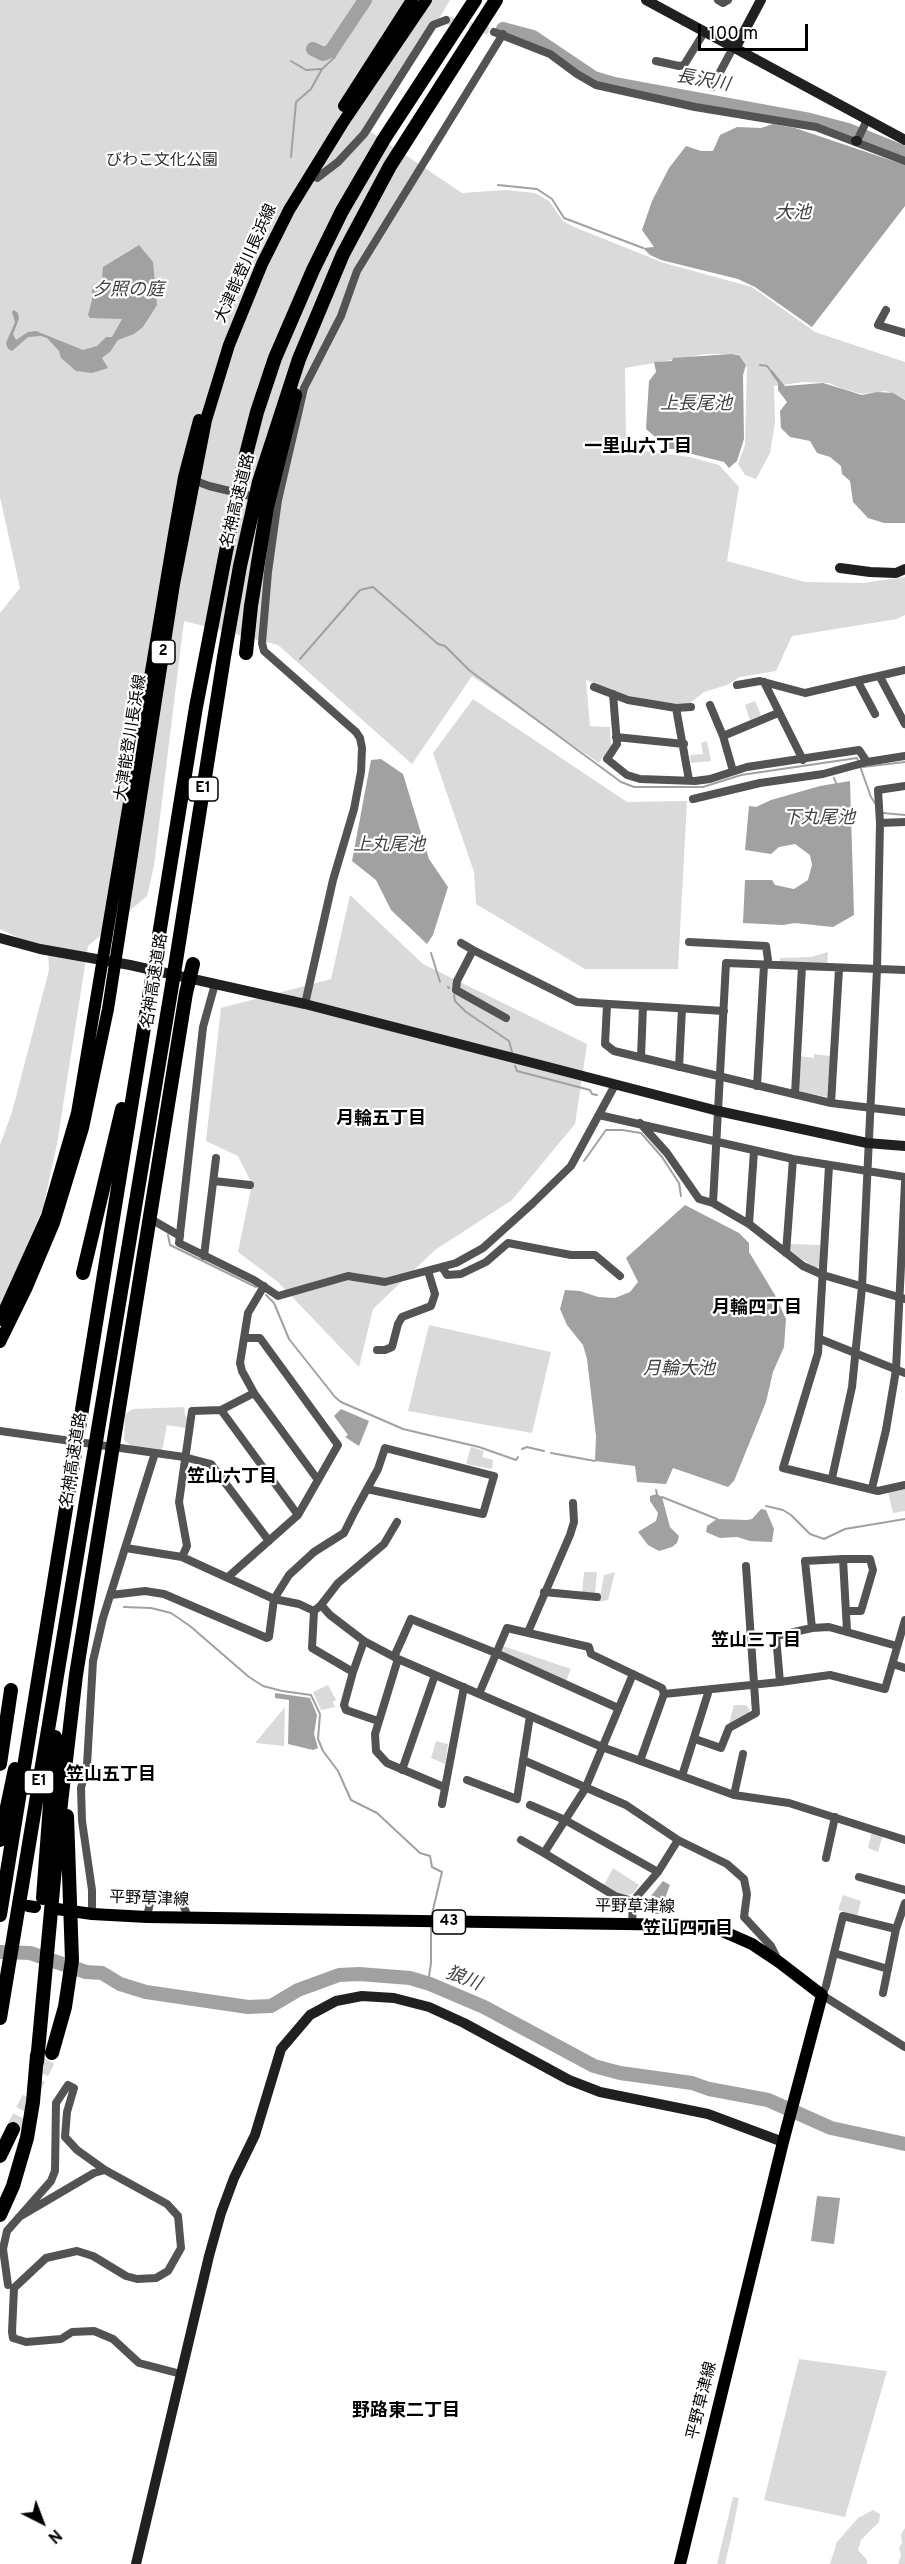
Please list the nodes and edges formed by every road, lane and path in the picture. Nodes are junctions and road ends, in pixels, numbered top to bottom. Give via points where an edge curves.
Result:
1 (412, 0) edge
2 (426, 0) edge
3 (474, 0) edge
4 (496, 0) edge
5 (718, 0) edge
6 (728, 0) edge
7 (760, 0) edge
8 (649, 1) edge
9 (446, 20) dead end
10 (705, 31) junction
11 (494, 32) tunnel mouth
12 (503, 34) junction
13 (735, 47) junction
14 (656, 62) dead end
15 (712, 87) dead end
16 (867, 119) junction
17 (905, 140) edge
18 (856, 141) junction
19 (905, 161) edge
20 (390, 166) junction
21 (309, 174) junction
22 (886, 310) dead end
23 (905, 333) edge
24 (190, 479) junction
25 (274, 500) junction
26 (840, 568) dead end
27 (905, 569) edge
28 (246, 653) dead end
29 (905, 670) edge
30 (880, 676) junction
31 (764, 682) junction
32 (858, 682) junction
33 (737, 685) dead end
34 (594, 687) dead end
35 (613, 694) junction
36 (710, 705) dead end
37 (691, 707) dead end
38 (676, 708) junction
39 (778, 713) junction
40 (875, 714) dead end
41 (905, 724) edge
42 (723, 736) junction
43 (616, 737) junction
44 (684, 744) junction
45 (905, 756) edge
46 (802, 760) junction
47 (862, 764) junction
48 (733, 771) junction
49 (689, 780) junction
50 (905, 786) edge
51 (693, 799) dead end
52 (905, 822) edge
53 (880, 823) junction
54 (0, 938) edge
55 (689, 942) dead end
56 (461, 943) dead end
57 (473, 950) junction
58 (110, 961) junction
59 (766, 962) junction
60 (193, 964) dead end
61 (802, 966) junction
62 (839, 969) junction
63 (877, 969) junction
64 (905, 970) edge
65 (215, 984) junction
66 (305, 1004) junction
67 (607, 1005) junction
68 (643, 1006) junction
69 (682, 1009) junction
70 (723, 1011) junction
71 (506, 1018) dead end
72 (145, 1020) junction
73 (641, 1057) junction
74 (679, 1067) junction
75 (720, 1077) junction
76 (615, 1085) junction
77 (757, 1086) junction
78 (795, 1094) junction
79 (831, 1102) junction
80 (869, 1108) junction
81 (718, 1111) junction
82 (905, 1112) edge
83 (599, 1116) junction
84 (640, 1123) junction
85 (716, 1142) junction
86 (867, 1143) junction
87 (905, 1146) edge
88 (754, 1151) junction
89 (216, 1158) dead end
90 (793, 1159) junction
91 (829, 1166) junction
92 (867, 1173) junction
93 (905, 1177) edge
94 (214, 1181) junction
95 (905, 1182) edge
96 (250, 1185) dead end
97 (713, 1203) junction
98 (156, 1222) dead end
99 (749, 1224) junction
100 (180, 1236) junction
101 (786, 1253) junction
102 (204, 1256) junction
103 (442, 1267) junction
104 (428, 1271) junction
105 (83, 1273) dead end
106 (823, 1275) junction
107 (620, 1276) dead end
108 (264, 1286) junction
109 (862, 1287) junction
110 (902, 1298) edge
111 (0, 1320) edge
112 (244, 1338) junction
113 (820, 1339) junction
114 (0, 1342) edge
115 (377, 1350) dead end
116 (856, 1354) junction
117 (896, 1370) junction
118 (905, 1373) edge
119 (254, 1393) junction
120 (220, 1410) junction
121 (0, 1431) edge
122 (155, 1453) junction
123 (184, 1457) junction
124 (832, 1478) junction
125 (318, 1480) junction
126 (905, 1485) edge
127 (872, 1488) junction
128 (366, 1489) junction
129 (573, 1503) dead end
130 (298, 1515) junction
131 (397, 1522) dead end
132 (269, 1541) junction
133 (126, 1548) junction
134 (182, 1557) junction
135 (843, 1559) junction
136 (746, 1566) dead end
137 (228, 1577) junction
138 (544, 1592) junction
139 (111, 1595) junction
140 (597, 1597) dead end
141 (274, 1599) junction
142 (317, 1608) junction
143 (846, 1611) junction
144 (904, 1626) edge
145 (812, 1628) junction
146 (46, 1629) junction
147 (64, 1630) junction
148 (847, 1631) junction
149 (528, 1632) junction
150 (364, 1641) junction
151 (897, 1646) junction
152 (496, 1653) junction
153 (396, 1658) junction
154 (893, 1664) junction
155 (905, 1668) edge
156 (353, 1672) junction
157 (633, 1674) junction
158 (435, 1675) junction
159 (780, 1682) junction
160 (755, 1685) junction
161 (464, 1687) junction
162 (11, 1690) dead end
163 (709, 1690) junction
164 (479, 1694) junction
165 (664, 1694) junction
166 (618, 1708) junction
167 (530, 1716) junction
168 (378, 1721) junction
169 (69, 1739) junction
170 (695, 1739) junction
171 (602, 1747) junction
172 (743, 1754) dead end
173 (523, 1760) junction
174 (640, 1761) junction
175 (0, 1764) edge
176 (402, 1770) junction
177 (682, 1776) junction
178 (467, 1780) dead end
179 (444, 1787) junction
180 (585, 1789) junction
181 (734, 1795) junction
182 (442, 1804) dead end
183 (530, 1805) dead end
184 (835, 1817) junction
185 (565, 1820) junction
186 (0, 1840) edge
187 (521, 1840) dead end
188 (678, 1840) junction
189 (905, 1840) edge
190 (544, 1853) junction
191 (826, 1858) dead end
192 (658, 1872) junction
193 (859, 1877) dead end
194 (905, 1890) edge
195 (633, 1901) junction
196 (905, 1903) edge
197 (57, 1909) dead end
198 (92, 1914) junction
199 (0, 1915) edge
200 (147, 1917) junction
201 (188, 1918) junction
202 (632, 1924) junction
203 (896, 1929) junction
204 (45, 1935) junction
205 (834, 1953) junction
206 (779, 1962) junction
207 (888, 1970) junction
208 (883, 1993) dead end
209 (822, 1995) junction
210 (0, 2018) edge
211 (905, 2047) edge
212 (52, 2054) tunnel mouth
213 (12, 2129) tunnel mouth
214 (783, 2142) junction
215 (0, 2156) edge
216 (105, 2170) junction
217 (0, 2215) edge
218 (19, 2217) junction
219 (7, 2284) edge
220 (181, 2374) junction
221 (136, 2564) edge
222 (680, 2564) edge

1 - 24 main road, 大津能登川長浜線 / 2 via 311,158 265,245 213,374
2 - 21 main road, 大津能登川長浜線 / 2
3 - 72 highway, 名神高速道路 / E1 via 342,211 294,312 257,412 215,596
4 - 20 highway, 名神高速道路 / E1
5 - 6 street
7 - 13 street
8 - 10 street
9 - 21 street via 433,25 364,134 338,162 316,178
10 - 13 street
10 - 14 street via 684,65
11 - 12 street
12 - 18 street via 550,54 596,85 695,107 816,127
12 - 25 street via 357,271 341,316 304,388
13 - 15 street
13 - 16 street
16 - 17 street
16 - 18 street
18 - 19 street
20 - 28 highway via 334,293 295,395 267,507
20 - 147 highway, 名神高速道路 / E1 via 343,254 298,359 247,534
21 - 24 main road, 大津能登川長浜線 / 2 via 262,264 230,345
22 - 23 street via 878,325
24 - 25 street
24 - 58 main road, 大津能登川長浜線 / 2
25 - 66 street via 264,651 356,732 362,748 356,800
26 - 27 street via 896,573
29 - 30 street
30 - 32 street
30 - 41 street
31 - 32 street via 805,693
31 - 33 street
31 - 39 street
32 - 40 street
34 - 35 street
35 - 38 street
35 - 43 street
36 - 42 street
37 - 38 street
38 - 44 street
39 - 42 street
39 - 46 street
42 - 48 street
43 - 44 street
43 - 49 street via 617,744 607,759 627,775
44 - 49 street
45 - 47 street
46 - 47 street via 859,750
46 - 48 street
47 - 51 street
48 - 49 street via 710,779
50 - 53 street via 878,790
52 - 53 street
53 - 63 street
54 - 58 street
55 - 59 street via 766,946
56 - 57 street
57 - 67 street via 577,1002
57 - 71 street via 456,990
58 - 65 street
58 - 111 main road, 大津能登川長浜線 / 2 via 67,1155 47,1216
58 - 114 main road, 大津能登川長浜線 / 2 via 108,1009 66,1188 27,1287
59 - 61 street
59 - 70 street via 726,963
59 - 77 street
60 - 169 highway via 76,1675
61 - 62 street
61 - 78 street
62 - 63 street
62 - 79 street
63 - 64 street
63 - 80 street
65 - 66 street
65 - 100 street via 203,1027
66 - 76 street
67 - 68 street
67 - 73 street via 605,1044 614,1051
68 - 69 street
68 - 73 street
69 - 70 street
69 - 74 street
70 - 75 street
72 - 105 highway
72 - 146 highway, 名神高速道路 / E1
73 - 74 street
74 - 75 street
75 - 77 street
75 - 81 street
76 - 81 street
76 - 83 street
77 - 78 street
78 - 79 street
79 - 80 street
80 - 82 street
80 - 86 street
81 - 85 street
81 - 86 street
83 - 84 street
83 - 103 street via 571,1166 533,1203 483,1248
84 - 85 street
84 - 97 street via 668,1153 699,1199
85 - 88 street
85 - 97 street
86 - 87 street
86 - 92 street
88 - 90 street
88 - 99 street
89 - 94 street
90 - 91 street
90 - 101 street
91 - 92 street
91 - 106 street
92 - 93 street
92 - 109 street
94 - 96 street
94 - 102 street
95 - 110 street
97 - 99 street
98 - 100 street
99 - 101 street
100 - 102 street via 179,1243
101 - 106 street
102 - 108 street
103 - 104 street
103 - 107 street via 447,1275 461,1274 486,1262 508,1243 571,1255 594,1255
104 - 108 street via 385,1282 348,1276 278,1296
104 - 115 street via 435,1294 431,1306 402,1317 392,1347
106 - 109 street
106 - 113 street
108 - 112 street via 249,1313
109 - 110 street
109 - 116 street
110 - 117 street
112 - 119 street via 240,1363
112 - 125 street via 260,1338 338,1445
113 - 116 street
113 - 124 street via 783,1468
116 - 117 street
116 - 124 street
117 - 118 street
117 - 127 street
119 - 120 street
119 - 125 street
120 - 123 street via 192,1411
120 - 130 street
121 - 122 street
122 - 123 street
122 - 133 street
123 - 132 street via 211,1464
123 - 134 street via 179,1502 187,1546
124 - 127 street
125 - 130 street
126 - 127 street via 878,1491
128 - 128 street via 483,1514 494,1476 385,1448
128 - 141 street via 344,1533 314,1552 289,1575
129 - 138 street via 570,1535
130 - 132 street
131 - 142 street via 384,1544 338,1583
132 - 137 street
133 - 134 street
133 - 139 street
134 - 137 street
135 - 143 street
135 - 143 street via 870,1559 873,1570 861,1611
135 - 145 street via 805,1561
136 - 160 street
137 - 141 street
138 - 140 street
138 - 149 street
139 - 141 street via 145,1591 164,1594 267,1638
139 - 198 street via 93,1661 81,1788
141 - 142 street
142 - 150 street
142 - 156 street via 312,1648
143 - 148 street
144 - 151 street
145 - 148 street
145 - 159 street via 776,1636
146 - 186 highway
146 - 199 highway, 名神高速道路 / E1
147 - 204 highway
147 - 210 highway, 名神高速道路 / E1
148 - 151 street
149 - 152 street via 507,1628
149 - 157 street via 589,1647 591,1654
150 - 153 street
150 - 156 street
151 - 154 street
152 - 153 street via 411,1619
152 - 164 street
152 - 166 street
153 - 158 street
153 - 168 street
154 - 155 street
154 - 159 street via 885,1689 830,1675
156 - 168 street via 346,1710
157 - 165 street via 662,1688
157 - 166 street
158 - 161 street
158 - 176 street
159 - 160 street
160 - 163 street
160 - 170 street via 756,1713 729,1728 722,1748
161 - 164 street
161 - 179 street
162 - 175 highway
163 - 165 street
163 - 170 street
164 - 167 street
165 - 174 street
166 - 171 street
167 - 171 street
167 - 173 street
168 - 176 street via 376,1751 387,1763
169 - 204 highway
169 - 212 highway via 70,1982
170 - 177 street
171 - 174 street
171 - 180 street
172 - 181 street
173 - 178 street via 517,1799
173 - 180 street
174 - 177 street
176 - 179 street
177 - 181 street
179 - 182 street
180 - 185 street
180 - 188 street via 626,1805
181 - 184 street via 789,1803
183 - 185 street
184 - 189 street
184 - 191 street
185 - 190 street
185 - 192 street
187 - 190 street
188 - 192 street
188 - 206 street via 728,1864 744,1879 744,1917 771,1946
190 - 195 street via 615,1896
192 - 195 street
193 - 194 street
195 - 202 street
196 - 203 street
197 - 198 main road, 平野草津線 / 43
198 - 200 main road, 平野草津線 / 43
200 - 201 main road, 平野草津線 / 43
200 - 201 street via 152,1893 175,1895 182,1901
201 - 202 main road, 平野草津線 / 43
202 - 206 main road, 平野草津線 / 43 via 691,1925 720,1930
203 - 205 street via 843,1916
203 - 207 street
204 - 217 highway via 37,2062 27,2138
205 - 207 street
205 - 209 street
206 - 209 main road, 平野草津線 / 43
207 - 208 street
209 - 211 street
209 - 214 main road, 平野草津線
213 - 215 highway
214 - 220 street via 708,2114 600,2092 568,2080 429,2007 394,1998 362,1996 336,2001 310,2015 281,2049 255,2135 221,2213
214 - 222 main road, 平野草津線
216 - 218 street
216 - 218 street via 65,2137 74,2088 68,2085 56,2103 51,2181
216 - 219 street via 167,2204 178,2217 181,2248 168,2271 156,2278 137,2279 77,2252 46,2258
218 - 219 street via 7,2231 3,2249
219 - 220 street via 13,2338 51,2341 72,2332 94,2331 113,2339 139,2363
220 - 221 street

